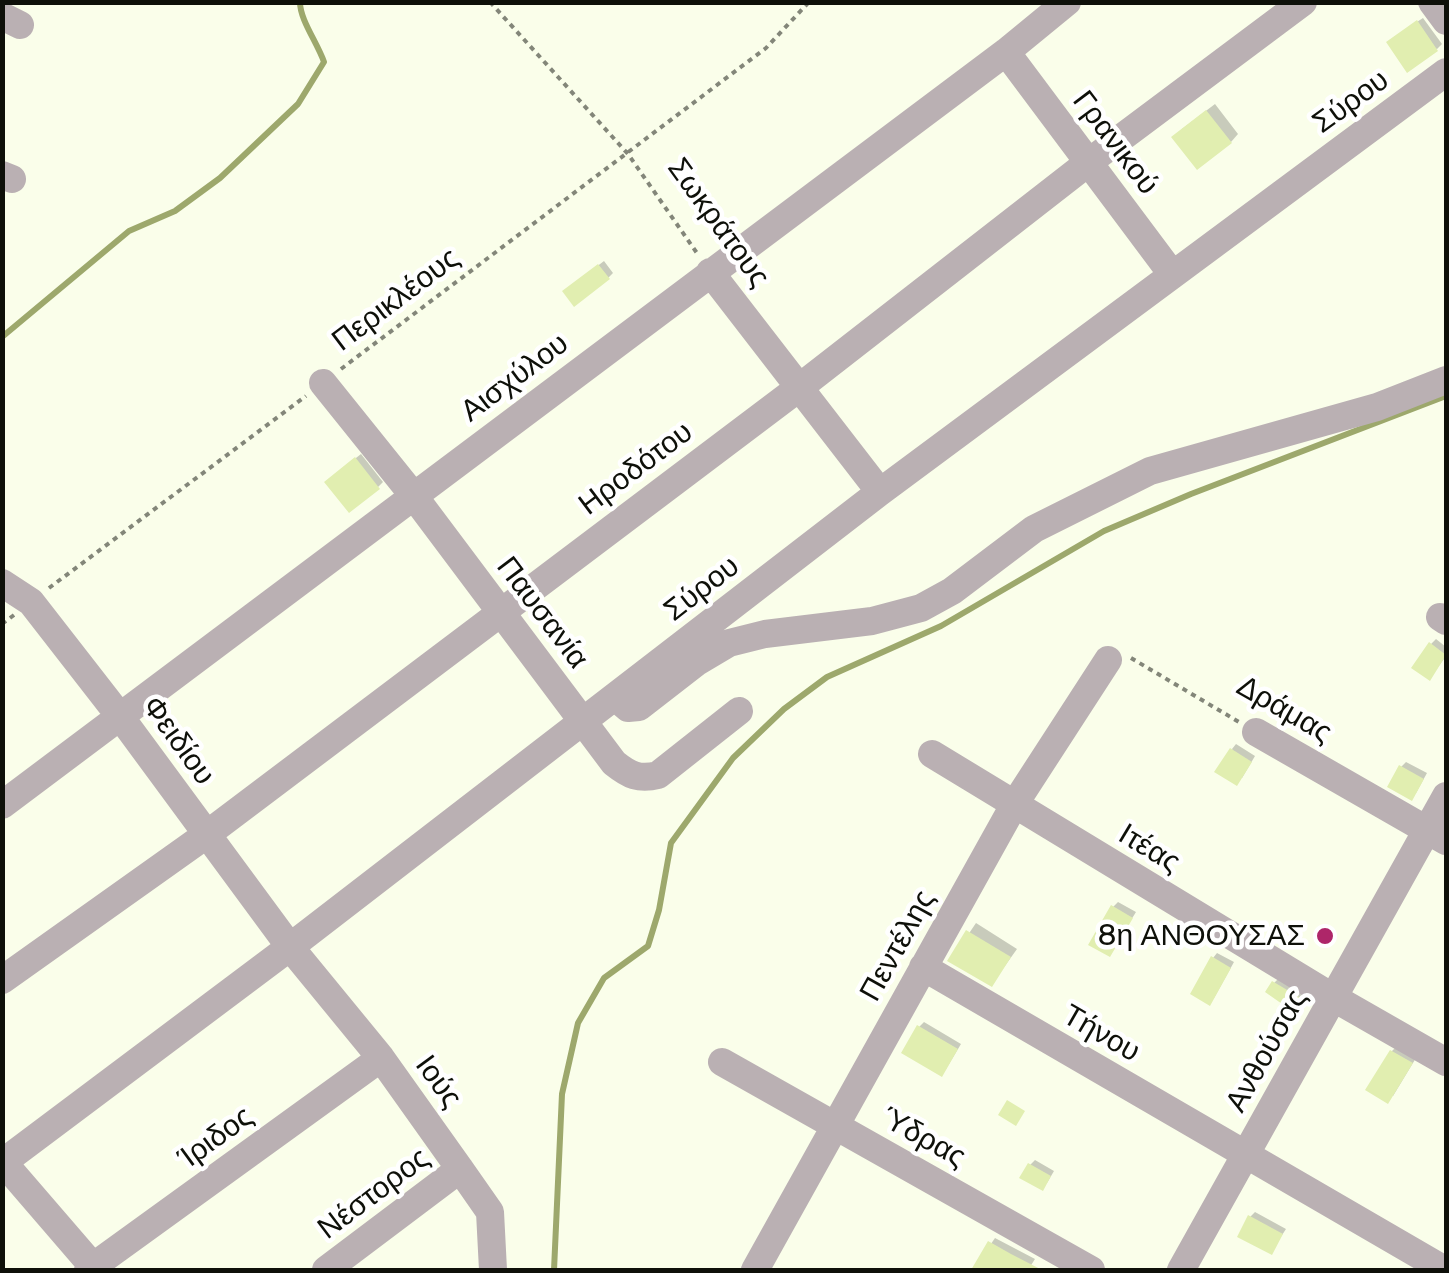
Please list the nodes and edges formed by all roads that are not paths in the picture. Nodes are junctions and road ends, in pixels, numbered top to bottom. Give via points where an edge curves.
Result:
1 (1067, 2) edge
2 (1303, 2) edge
3 (1432, 2) edge
4 (1446, 22) edge
5 (1006, 52) junction
6 (1446, 72) edge
7 (1089, 162) junction
8 (710, 272) junction
9 (1172, 274) junction
10 (1446, 380) edge
11 (323, 383) road end
12 (800, 388) junction
13 (880, 492) junction
14 (413, 495) junction
15 (2, 582) edge
16 (499, 612) junction
17 (1108, 660) road end
18 (615, 697) junction
19 (739, 711) dead end
20 (122, 719) junction
21 (584, 721) junction
22 (1256, 732) road end
23 (932, 754) dead end
24 (1446, 796) edge
25 (2, 805) edge
26 (1014, 806) junction
27 (206, 835) junction
28 (1437, 835) edge
29 (290, 947) junction
30 (923, 967) junction
31 (2, 980) edge
32 (1334, 998) junction
33 (381, 1058) junction
34 (722, 1062) dead end
35 (1446, 1062) edge
36 (835, 1126) junction
37 (1245, 1157) junction
38 (3, 1162) edge
39 (460, 1170) junction
40 (93, 1269) edge
41 (326, 1270) edge
42 (493, 1270) edge
43 (755, 1270) edge
44 (1091, 1270) edge
45 (1181, 1270) edge
46 (1445, 1270) edge

1 - 5 street, Αισχύλου
2 - 7 street, Ηροδότου
3 - 4 street
5 - 7 street, Γρανικού
5 - 8 street, Αισχύλου
6 - 9 street, Σύρου
7 - 9 street, Γρανικού
7 - 12 street, Ηροδότου
8 - 12 street, Σωκράτους
8 - 14 street, Αισχύλου
9 - 13 street, Σύρου
10 - 18 street via 1377,407 1139,476 1034,529 921,608 746,638 712,652 639,707 628,708
11 - 14 street, Παυσανία
12 - 13 street, Σωκράτους
12 - 16 street, Ηροδότου
13 - 18 street, Σύρου
14 - 16 street, Παυσανία
14 - 20 street, Αισχύλου
15 - 20 street, Φειδίου via 30,602
16 - 21 street, Παυσανία
16 - 27 street, Ηροδότου
17 - 26 street, Πεντέλης
18 - 21 street, Σύρου
19 - 21 street, Παυσανία via 643,779 614,763
20 - 25 street, Αισχύλου
20 - 27 street, Φειδίου
21 - 29 street, Σύρου
22 - 28 street, Δράμας
23 - 26 street, Ιτέας
24 - 28 street, Ανθούσας
26 - 30 street, Πεντέλης
26 - 32 street, Ιτέας
27 - 29 street, Φειδίου
27 - 31 street, Ηροδότου
28 - 32 street, Ανθούσας
29 - 33 street, Ιούς
29 - 38 street, Σύρου
30 - 36 street, Πεντέλης
30 - 37 street, Τήνου
32 - 35 street, Ιτέας
32 - 37 street, Ανθούσας
33 - 39 street, Ιούς
33 - 40 street, Ίριδος
34 - 36 street, Ύδρας
36 - 43 street, Πεντέλης
36 - 44 street, Ύδρας
37 - 45 street, Ανθούσας
37 - 46 street, Τήνου
38 - 40 street
39 - 41 street, Νέστορος
39 - 42 street, Ιούς via 490,1212

